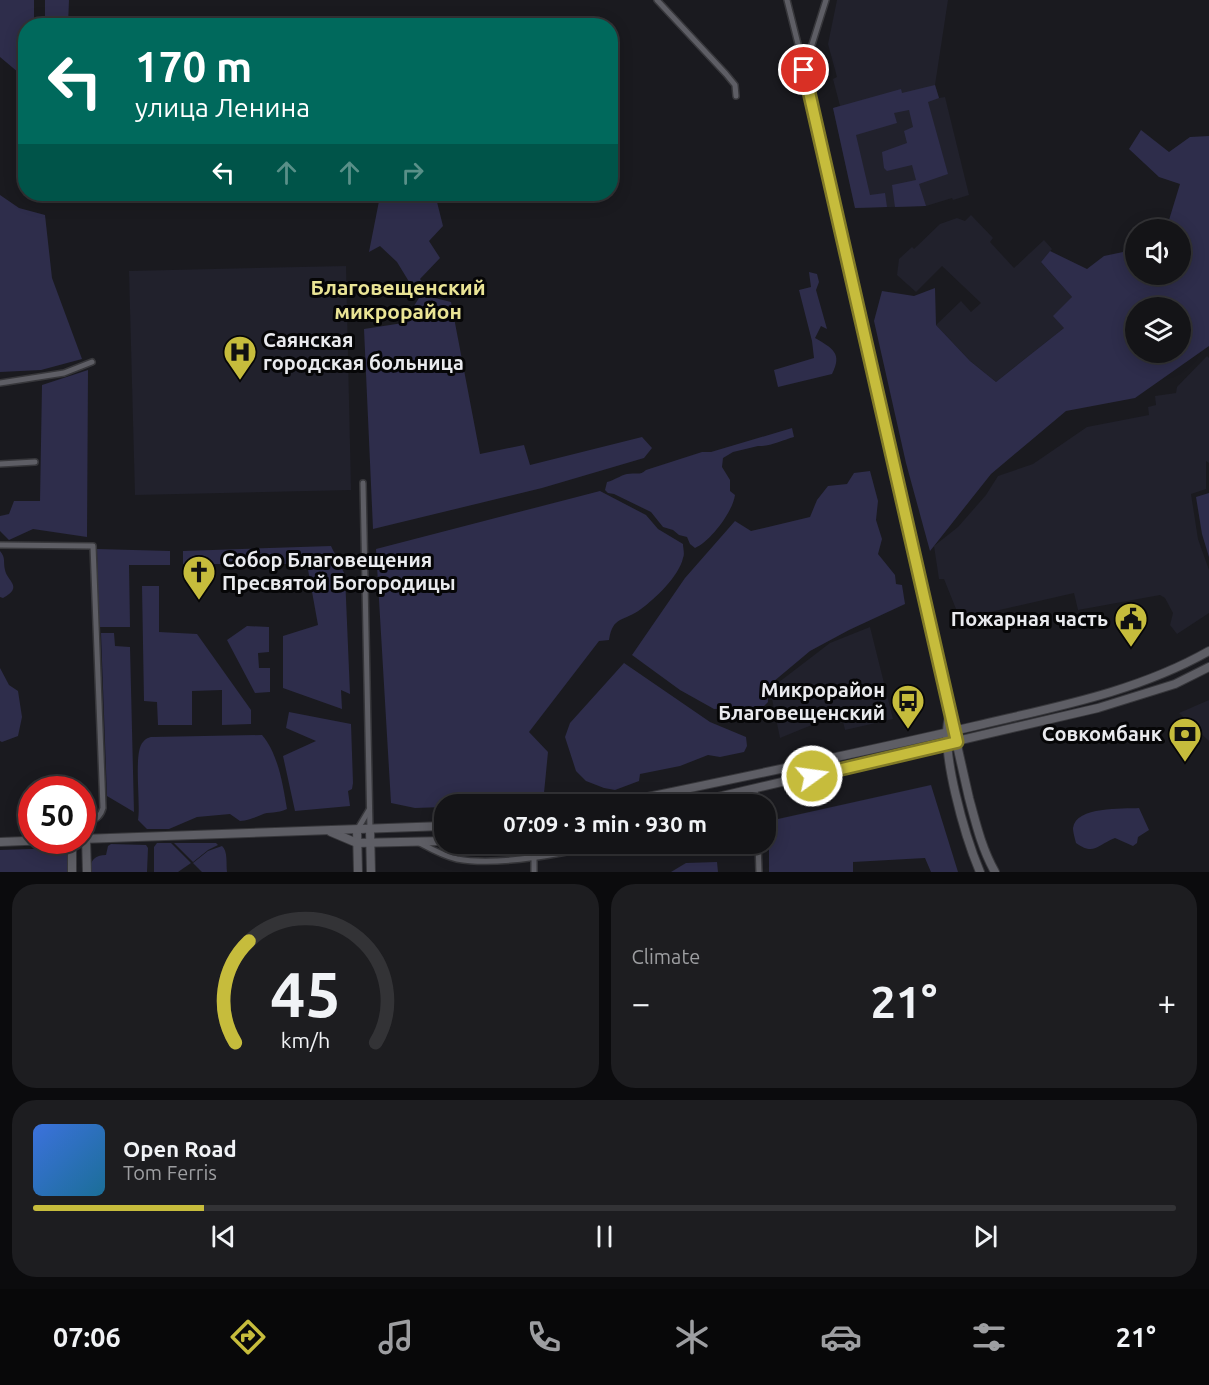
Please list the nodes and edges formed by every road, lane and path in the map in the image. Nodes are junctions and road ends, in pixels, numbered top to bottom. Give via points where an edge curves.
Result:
1 (657, 0) edge
2 (787, 0) edge
3 (826, 0) edge
4 (804, 70) junction
5 (736, 96) dead end
6 (92, 362) dead end
7 (0, 383) edge
8 (35, 462) dead end
9 (0, 464) edge
10 (363, 483) dead end
11 (0, 545) edge
12 (1209, 651) edge
13 (1209, 667) edge
14 (1095, 697) junction
15 (1098, 708) junction
16 (951, 731) junction
17 (957, 742) junction
18 (947, 744) junction
19 (763, 773) junction
20 (766, 787) junction
21 (755, 790) junction
22 (662, 794) edge
23 (736, 794) edge
24 (756, 794) edge
25 (370, 809) junction
26 (96, 820) edge
27 (434, 827) edge
28 (357, 830) junction
29 (370, 830) junction
30 (327, 831) junction
31 (96, 839) edge
32 (18, 841) edge
33 (434, 841) edge
34 (0, 842) edge
35 (417, 842) junction
36 (357, 843) junction
37 (371, 843) junction
38 (72, 854) edge
39 (85, 854) edge
40 (550, 854) edge
41 (758, 854) edge
42 (534, 857) junction
43 (72, 872) edge
44 (87, 872) edge
45 (358, 872) edge
46 (371, 872) edge
47 (534, 872) edge
48 (759, 872) edge
49 (980, 872) edge
50 (995, 872) edge

1 - 5 street via 726,74 735,85
2 - 4 street
3 - 4 street
4 - 16 main road via 951,712
6 - 7 street via 64,373
8 - 9 street
10 - 25 street
11 - 26 street via 93,546 103,808
12 - 14 main road via 1158,676
13 - 15 main road via 1158,690
14 - 15 main road
14 - 16 main road
15 - 17 main road
16 - 17 main road
16 - 18 main road
16 - 19 main road
17 - 18 main road
17 - 50 main road via 979,837
18 - 20 main road
18 - 49 main road via 965,826
19 - 20 main road
19 - 22 main road
20 - 21 main road
21 - 23 main road
21 - 24 street
25 - 28 street
25 - 29 street
27 - 29 main road
28 - 29 main road
28 - 30 main road
28 - 36 main road
29 - 37 main road
30 - 31 main road
30 - 36 main road
32 - 34 main road
33 - 35 main road
35 - 37 main road
35 - 42 street via 458,859
36 - 37 main road
36 - 45 main road
37 - 46 main road
38 - 43 main road
39 - 44 main road
40 - 42 street
41 - 48 street
42 - 47 street

